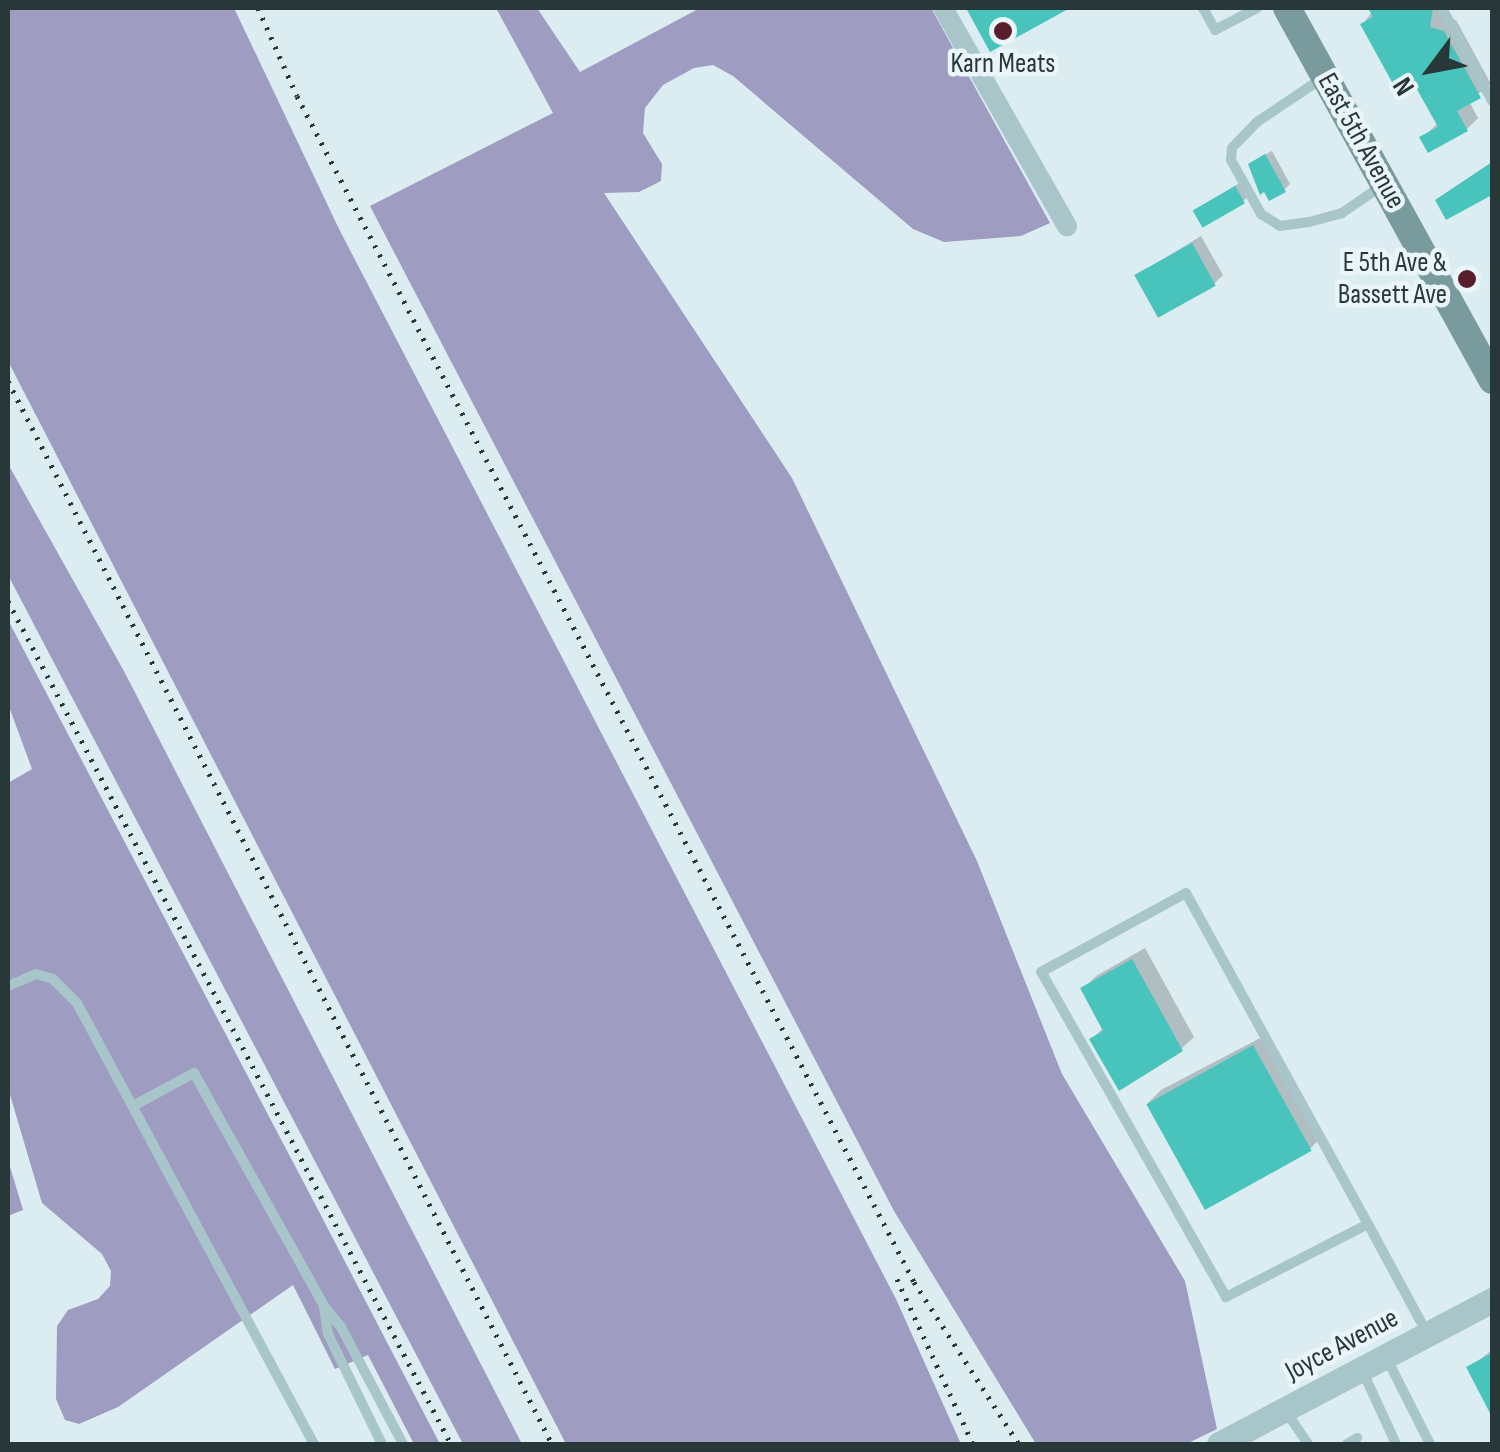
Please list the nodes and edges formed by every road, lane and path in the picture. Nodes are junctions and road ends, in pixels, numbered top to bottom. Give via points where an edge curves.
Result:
1 (943, 8) edge
2 (1203, 8) edge
3 (1257, 8) edge
4 (1287, 8) edge
5 (1442, 8) edge
6 (1325, 76) junction
7 (1492, 102) edge
8 (1385, 184) junction
9 (1067, 226) dead end
10 (1484, 342) edge
11 (1492, 380) edge
12 (8, 986) edge
13 (133, 1106) junction
14 (1368, 1224) junction
15 (1492, 1300) edge
16 (324, 1306) junction
17 (1428, 1334) junction
18 (1386, 1356) junction
19 (1361, 1369) junction
20 (1285, 1410) junction
21 (1232, 1442) edge
22 (314, 1444) edge
23 (382, 1444) edge
24 (403, 1444) edge
25 (1308, 1444) edge
26 (1396, 1444) edge
27 (1430, 1444) edge

1 - 9 street
2 - 3 lane via 1215,30
4 - 6 main road, East 5th Avenue
5 - 7 lane
6 - 8 main road, East 5th Avenue
6 - 8 lane via 1256,122 1232,148 1261,214 1280,226 1342,213
8 - 10 main road, East 5th Avenue
10 - 11 main road, East 5th Avenue
12 - 13 lane via 36,974 54,979 77,1003
13 - 16 lane via 194,1073
13 - 22 lane
14 - 14 lane via 1186,893 1041,972 1226,1297
14 - 17 lane
15 - 17 street, Joyce Avenue
16 - 23 lane via 328,1334
16 - 24 lane via 342,1326
17 - 18 street, Joyce Avenue
18 - 19 street, Joyce Avenue
18 - 27 lane
19 - 20 street, Joyce Avenue
19 - 26 lane
20 - 21 street, Joyce Avenue
20 - 25 lane

